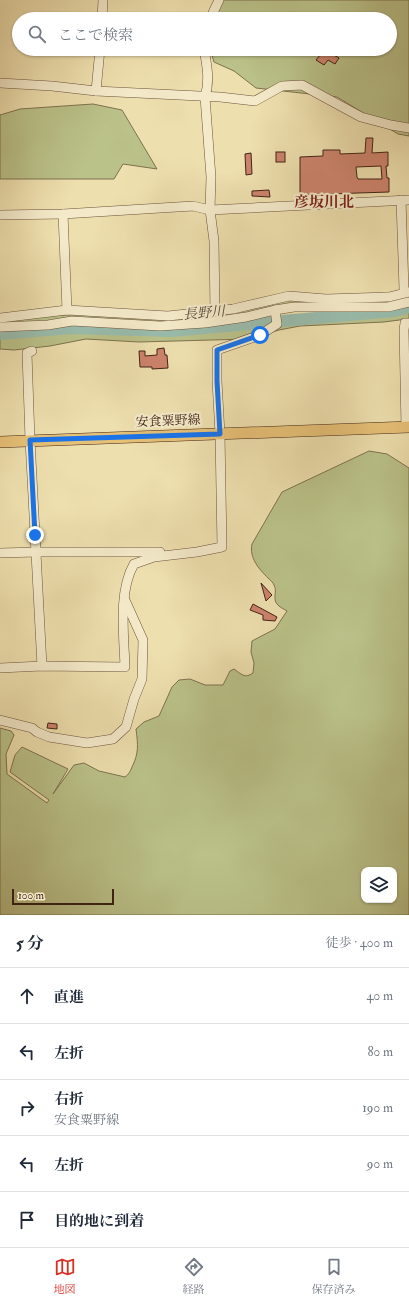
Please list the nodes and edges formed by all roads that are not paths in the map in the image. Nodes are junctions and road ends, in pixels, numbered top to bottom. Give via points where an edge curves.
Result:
1 (103, 0) edge
2 (218, 0) edge
3 (102, 12) edge
4 (213, 12) edge
5 (99, 56) edge
6 (205, 56) edge
7 (0, 83) edge
8 (96, 91) junction
9 (205, 97) junction
10 (409, 128) edge
11 (405, 200) edge
12 (210, 210) junction
13 (62, 214) junction
14 (0, 215) edge
15 (407, 290) edge
16 (409, 302) edge
17 (67, 310) junction
18 (275, 311) junction
19 (215, 312) junction
20 (0, 318) edge
21 (409, 322) edge
22 (0, 327) edge
23 (32, 351) dead end
24 (408, 427) edge
25 (220, 434) junction
26 (30, 440) junction
27 (0, 442) edge
28 (37, 552) junction
29 (197, 552) junction
30 (0, 553) edge
31 (124, 597) junction
32 (42, 666) junction
33 (0, 668) edge
34 (0, 720) edge

1 - 3 street
2 - 4 street
5 - 8 street
6 - 9 street via 208,87
7 - 8 street
8 - 9 street
9 - 10 street via 255,101 282,86 302,85 361,117
9 - 12 street via 211,177
11 - 12 street
11 - 15 street
12 - 13 street via 193,206
12 - 19 street via 214,241
13 - 14 street
13 - 17 street
15 - 19 street via 389,297 289,296
16 - 18 street via 388,307 294,307
17 - 19 street via 168,316
17 - 20 street
18 - 22 street via 205,323 160,326 72,321
18 - 25 street via 277,324 260,335 217,350
21 - 24 street via 405,323 404,330
23 - 26 street via 27,353
24 - 25 main road, 安食粟野線
25 - 26 main road, 安食粟野線
25 - 29 street via 222,547
26 - 27 main road, 安食粟野線
26 - 28 street
28 - 29 street
28 - 30 street
28 - 32 street
29 - 31 street via 154,557 134,564 129,572
31 - 32 street via 125,667
31 - 34 street via 143,640 142,680 126,727 113,740 87,743 49,737 32,728
32 - 33 street

